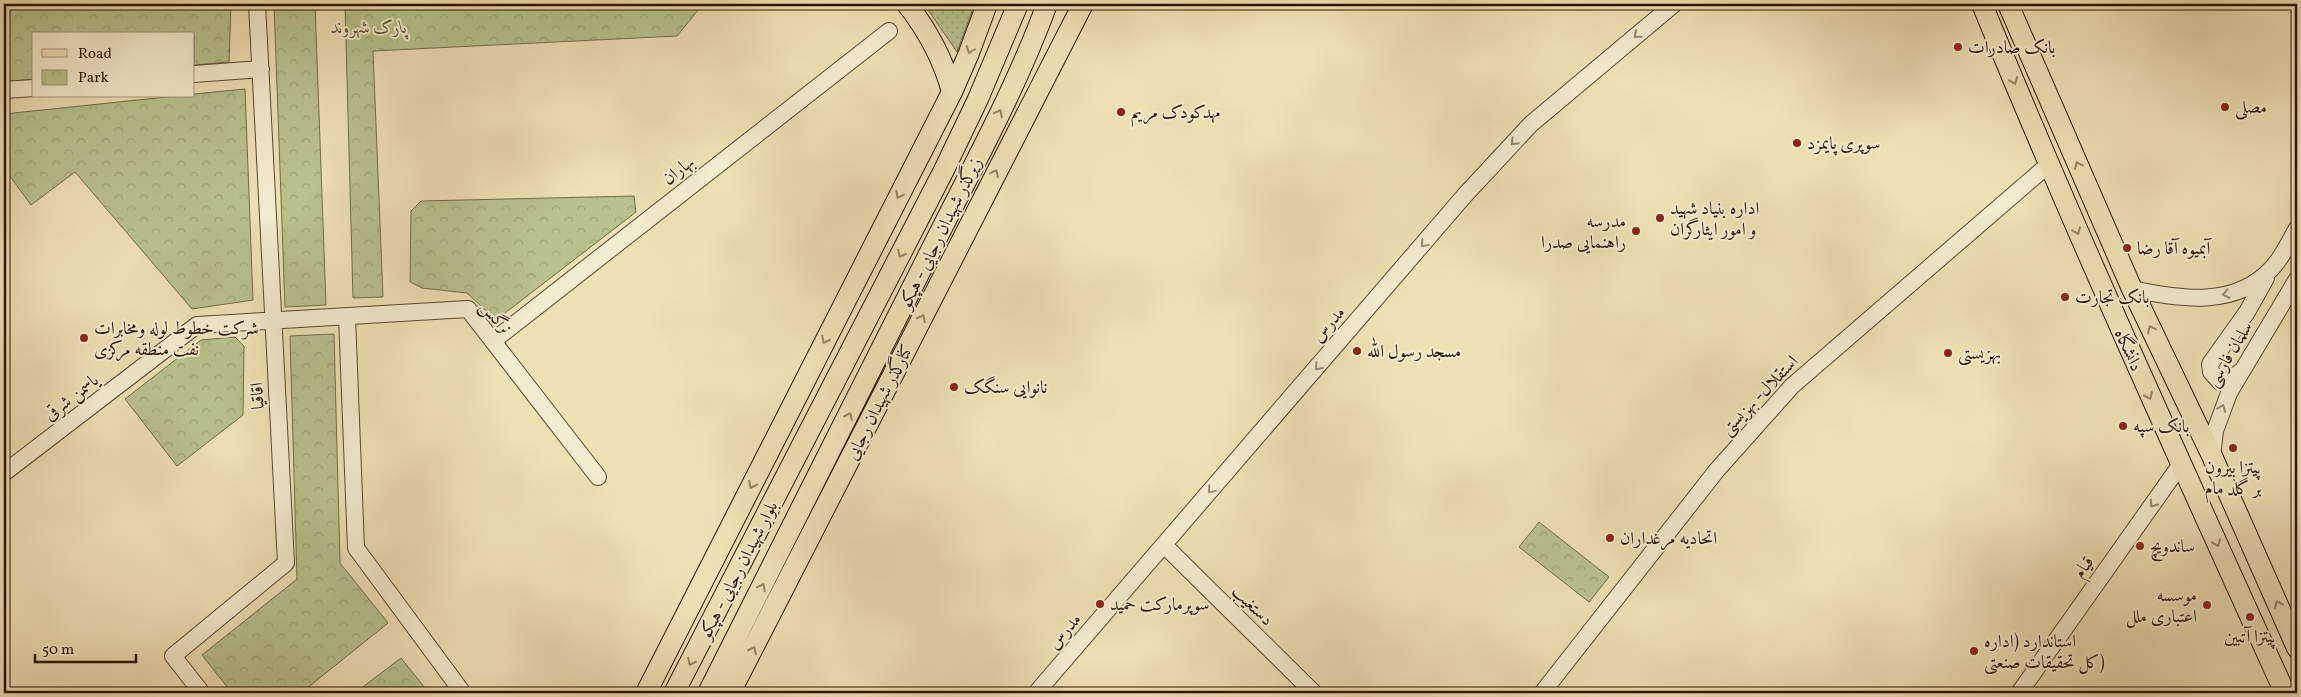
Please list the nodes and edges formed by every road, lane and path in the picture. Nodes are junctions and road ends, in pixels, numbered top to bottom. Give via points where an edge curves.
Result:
1 (257, 4) edge
2 (907, 4) edge
3 (987, 4) edge
4 (1018, 4) edge
5 (1047, 4) edge
6 (1674, 4) edge
7 (1982, 4) edge
8 (2008, 4) edge
9 (1079, 7) edge
10 (889, 31) dead end
11 (260, 69) junction
12 (195, 74) edge
13 (32, 88) edge
14 (4, 90) edge
15 (952, 92) junction
16 (2048, 165) junction
17 (2297, 228) edge
18 (2272, 268) junction
19 (2297, 280) edge
20 (2132, 288) junction
21 (347, 317) junction
22 (273, 321) junction
23 (493, 341) junction
24 (2244, 368) junction
25 (801, 447) joint
26 (2212, 456) junction
27 (827, 459) junction
28 (2181, 464) junction
29 (4, 473) edge
30 (598, 477) dead end
31 (824, 509) junction
32 (1164, 546) junction
33 (2297, 648) edge
34 (202, 693) edge
35 (463, 693) edge
36 (646, 693) edge
37 (674, 693) edge
38 (708, 693) edge
39 (730, 693) edge
40 (1036, 693) edge
41 (1314, 693) edge
42 (1542, 693) edge
43 (2019, 693) edge
44 (2285, 693) edge

1 - 11 street, اقاقیا
2 - 15 main road via 936,48
3 -> 15 main road
4 -> 25 main road, زیرگذر شهیدان رجایی - هپکو via 944,170
27 -> 5 main road, زیرگذر شهیدان رجایی - هپکو via 1003,106
6 -> 32 street, مدرس via 1531,124 1465,195
7 -> 16 main road, دانشگاه
20 -> 8 main road, دانشگاه
31 -> 9 main road, کنارگذر شهیدان رجایی
10 - 23 street, بهاران
11 - 12 street
11 - 22 street, اقاقیا
13 - 14 street
15 -> 36 main road
16 -> 28 main road, دانشگاه
16 - 42 street, استقلال- بهزیستی via 1792,386 1717,470
17 - 18 street, سلمان فارسی
18 -> 20 street, سلمان فارسی via 2253,284 2228,295 2167,297
18 - 24 street via 2247,312 2210,364 2211,372 2220,382 2228,382
19 - 24 street, سلمان فارسی
26 -> 20 main road, دانشگاه
21 - 22 street, نرگس
21 - 23 street, نرگس via 468,309
21 - 35 street via 356,548
22 - 29 street, یاسمن شرقی via 197,325
22 - 34 street, اقاقیا via 286,563 173,656
23 - 30 street, نرگس
26 -> 24 street, سلمان فارسی via 2222,405
25 -> 37 main road, بلوار شهیدان رجایی - هپکو
33 -> 26 main road, دانشگاه
27 - 31 main road
38 -> 27 main road, بلوار شهیدان رجایی - هپکو
28 -> 43 street, قیام
28 -> 44 main road, دانشگاه
39 -> 31 main road, کنارگذر شهیدان رجایی
32 - 40 street, مدرس
32 - 41 street, دستغیب

